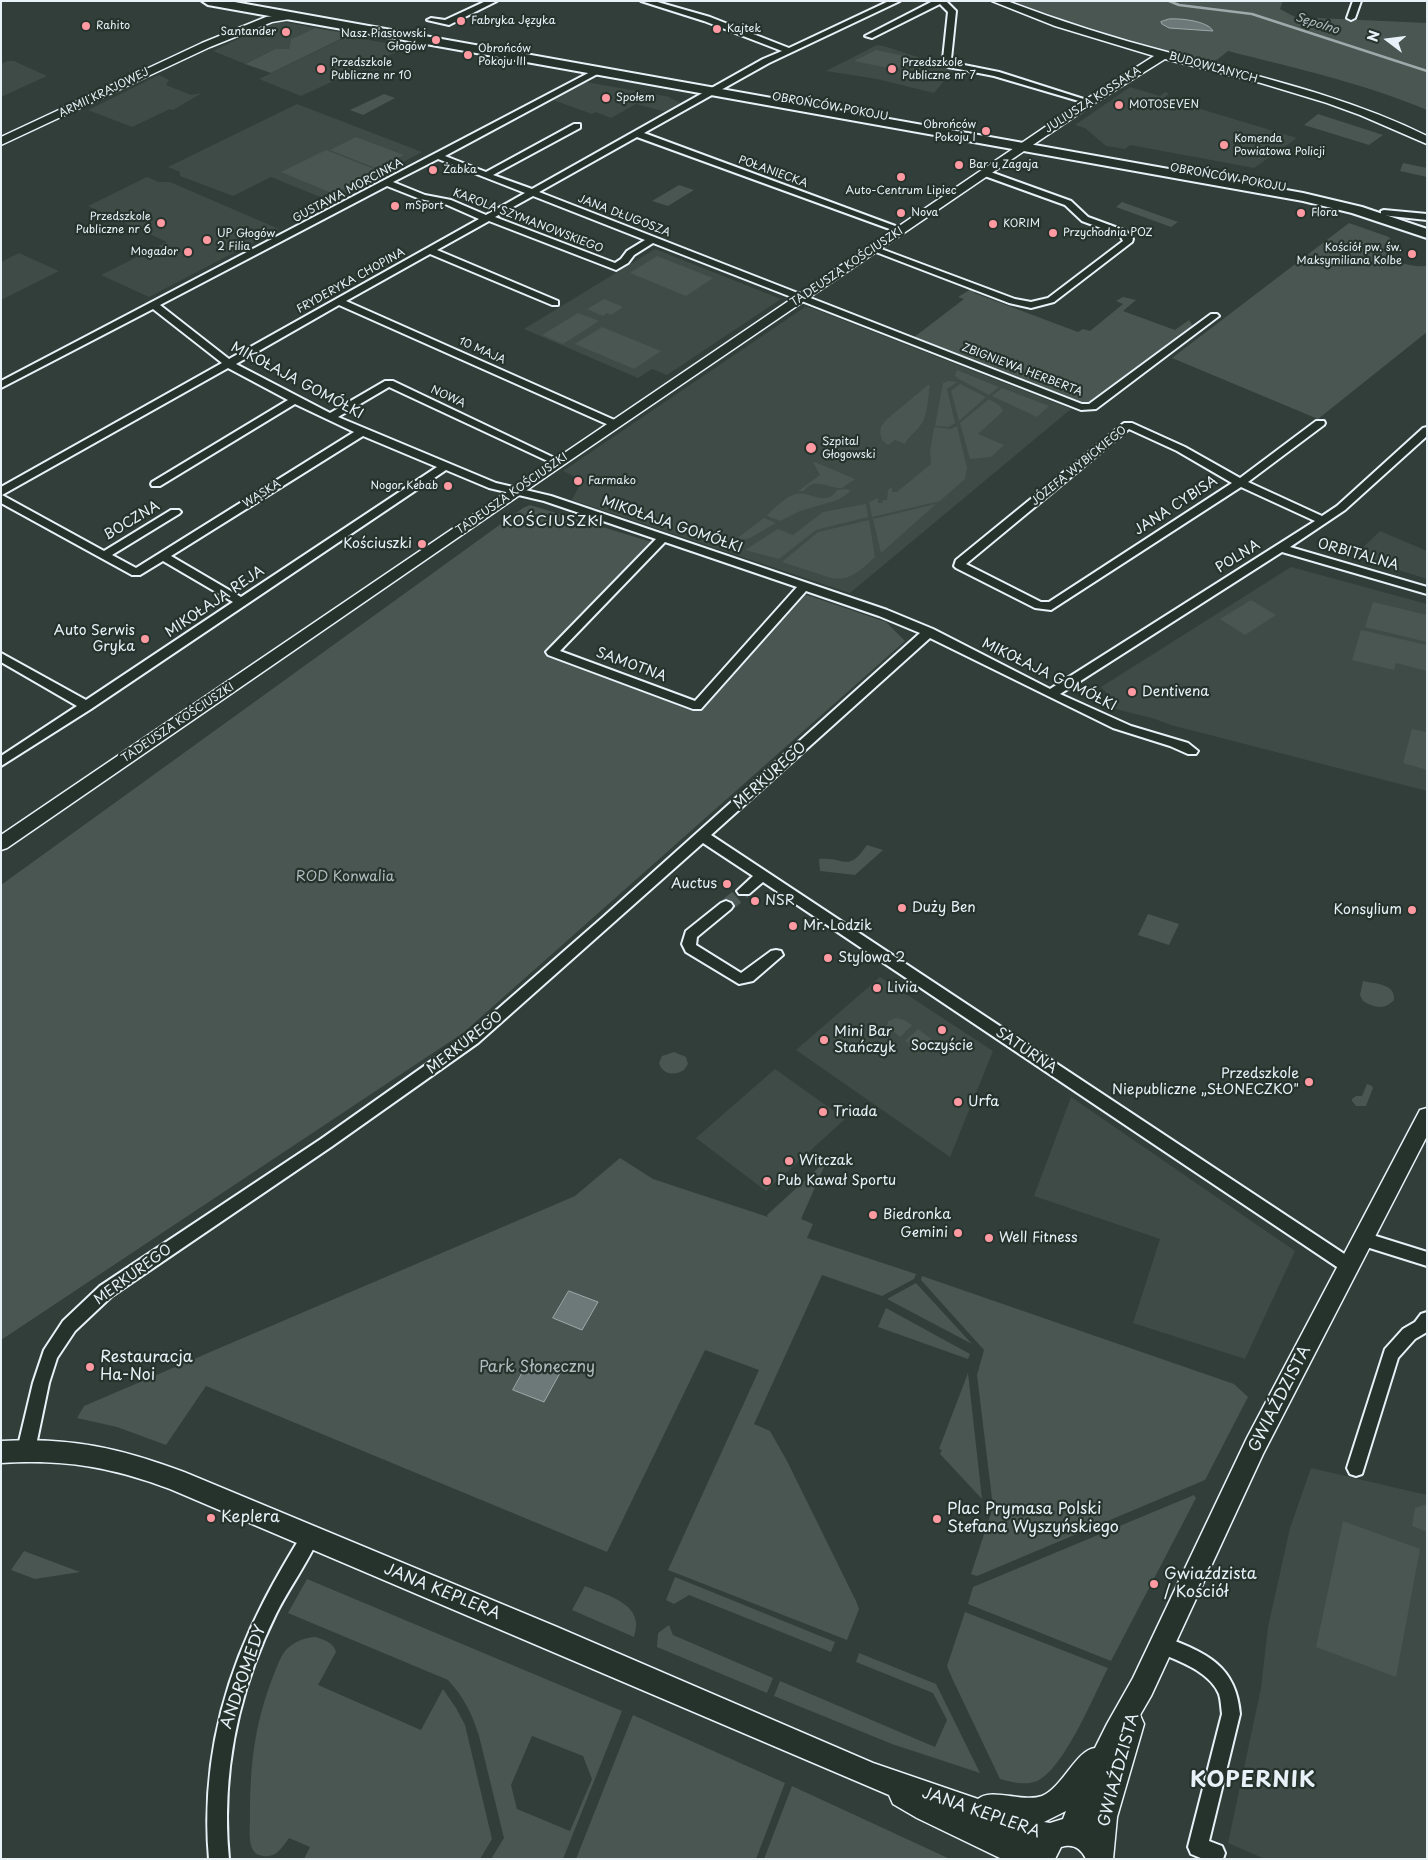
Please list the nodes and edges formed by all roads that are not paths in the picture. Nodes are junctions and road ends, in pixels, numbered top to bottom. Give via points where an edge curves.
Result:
1 (208, 1) edge
2 (231, 1) edge
3 (493, 1) edge
4 (645, 1) edge
5 (896, 1) edge
6 (940, 1) edge
7 (997, 1) edge
8 (1357, 1) edge
9 (244, 8) junction
10 (271, 11) junction
11 (292, 16) junction
12 (1351, 18) dead end
13 (431, 20) dead end
14 (246, 21) junction
15 (258, 23) junction
16 (869, 36) dead end
17 (206, 45) junction
18 (788, 50) junction
19 (1163, 55) junction
20 (599, 71) junction
21 (715, 89) junction
22 (1089, 102) junction
23 (576, 126) dead end
24 (637, 134) junction
25 (1427, 141) edge
26 (1, 142) edge
27 (1026, 145) junction
28 (438, 156) junction
29 (985, 173) junction
30 (486, 175) junction
31 (387, 183) junction
32 (533, 193) junction
33 (488, 218) junction
34 (1427, 225) edge
35 (901, 230) junction
36 (653, 239) junction
37 (873, 249) junction
38 (430, 251) junction
39 (802, 297) junction
40 (340, 302) junction
41 (555, 303) dead end
42 (155, 306) junction
43 (1214, 316) dead end
44 (230, 365) junction
45 (1, 386) edge
46 (295, 400) junction
47 (330, 417) junction
48 (615, 424) junction
49 (1320, 424) dead end
50 (1427, 430) edge
51 (362, 432) junction
52 (558, 462) junction
53 (445, 466) junction
54 (1240, 483) junction
55 (156, 484) dead end
56 (516, 491) junction
57 (1, 492) edge
58 (1, 498) edge
59 (175, 512) dead end
60 (1323, 521) junction
61 (664, 538) junction
62 (1281, 548) junction
63 (105, 555) junction
64 (163, 556) junction
65 (805, 585) junction
66 (1427, 591) edge
67 (241, 602) junction
68 (1045, 607) joint
69 (928, 632) junction
70 (1, 657) edge
71 (1052, 693) junction
72 (86, 706) junction
73 (1192, 751) dead end
74 (1, 762) edge
75 (703, 836) junction
76 (1, 844) edge
77 (762, 876) junction
78 (744, 891) tunnel mouth
79 (726, 906) tunnel mouth
80 (776, 954) dead end
81 (1427, 1116) edge
82 (1363, 1239) junction
83 (1427, 1259) edge
84 (1349, 1266) junction
85 (1427, 1319) edge
86 (26, 1450) junction
87 (1, 1452) edge
88 (1356, 1468) dead end
89 (310, 1537) junction
90 (1160, 1644) junction
91 (1142, 1687) junction
92 (1116, 1733) junction
93 (918, 1800) junction
94 (1054, 1842) edge
95 (1215, 1853) dead end
96 (1100, 1857) edge
97 (219, 1859) edge
98 (1002, 1859) edge
99 (1032, 1859) edge

1 - 9 main road, OBROŃCÓW POKOJU
2 - 10 main road, OBROŃCÓW POKOJU
3 - 13 street via 446,23
4 - 18 street via 684,11
5 - 18 street, FRYDERYKA CHOPINA
6 - 16 street
6 - 22 street via 952,11 948,64 996,74
7 - 19 street, BUDOWLANYCH via 1098,37
8 - 12 street
9 - 10 main road, OBROŃCÓW POKOJU
9 - 14 street via 248,12
10 - 11 main road, OBROŃCÓW POKOJU
10 - 14 street, ARMII KRAJOWEJ
10 - 15 street, ARMII KRAJOWEJ
10 - 21 main road, OBROŃCÓW POKOJU
11 - 15 street, ARMII KRAJOWEJ
11 - 20 main road, OBROŃCÓW POKOJU
14 - 17 street, ARMII KRAJOWEJ
15 - 17 street, ARMII KRAJOWEJ
17 - 26 street, ARMII KRAJOWEJ
18 - 21 street, FRYDERYKA CHOPINA
19 - 22 street, JULIUSZA KOSSAKA
19 - 25 street, BUDOWLANYCH via 1325,99
20 - 21 main road, OBROŃCÓW POKOJU
20 - 28 street, GUSTAWA MORCINKA
21 - 24 street, FRYDERYKA CHOPINA
21 - 27 main road, OBROŃCÓW POKOJU
22 - 27 street, JULIUSZA KOSSAKA
23 - 30 street
24 - 32 street, FRYDERYKA CHOPINA
24 - 35 street, POŁANIECKA
27 - 29 street, TADEUSZA KOŚCIUSZKI
27 - 34 main road, OBROŃCÓW POKOJU via 1328,201
28 - 30 street, JANA DŁUGOSZA
28 - 31 street, GUSTAWA MORCINKA
29 - 35 street, TADEUSZA KOŚCIUSZKI
29 - 37 street via 1068,203 1090,221 1123,233 1127,242 1051,300 1031,305 1012,301
30 - 32 street, JANA DŁUGOSZA
31 - 33 street, KAROLA SZYMANOWSKIEGO
31 - 42 street, GUSTAWA MORCINKA
32 - 33 street, FRYDERYKA CHOPINA
32 - 36 street, JANA DŁUGOSZA
33 - 36 street, KAROLA SZYMANOWSKIEGO via 616,267 630,253
33 - 38 street, FRYDERYKA CHOPINA
35 - 37 street, TADEUSZA KOŚCIUSZKI
36 - 39 street, JANA DŁUGOSZA
37 - 39 street, TADEUSZA KOŚCIUSZKI
38 - 40 street, FRYDERYKA CHOPINA
38 - 41 street
39 - 43 street, ZBIGNIEWA HERBERTA via 1087,408 1097,404
39 - 48 street, TADEUSZA KOŚCIUSZKI
40 - 44 street, FRYDERYKA CHOPINA
40 - 48 street, 10 MAJA
42 - 44 street, MIKOŁAJA GOMÓŁKI
42 - 45 street, GUSTAWA MORCINKA
44 - 46 street, MIKOŁAJA GOMÓŁKI
44 - 57 street, FRYDERYKA CHOPINA
46 - 47 street, MIKOŁAJA GOMÓŁKI
46 - 55 street
47 - 51 street, MIKOŁAJA GOMÓŁKI
47 - 52 street, NOWA via 388,383
48 - 52 street, TADEUSZA KOŚCIUSZKI
49 - 54 street, JANA CYBISA
50 - 60 street, POLNA
51 - 53 street, MIKOŁAJA GOMÓŁKI
51 - 64 street, WĄSKA
52 - 56 street, TADEUSZA KOŚCIUSZKI
53 - 56 street, MIKOŁAJA GOMÓŁKI via 493,486
53 - 67 street, MIKOŁAJA REJA
54 - 60 street, JÓZEFA WYBICKIEGO
54 - 68 street, JANA CYBISA
54 - 68 street, JÓZEFA WYBICKIEGO via 1181,449 1128,425 960,562 963,569
56 - 61 street, MIKOŁAJA GOMÓŁKI via 547,498
56 - 76 street, TADEUSZA KOŚCIUSZKI
58 - 63 street
59 - 63 street, BOCZNA
60 - 62 street, POLNA
61 - 65 street, MIKOŁAJA GOMÓŁKI
61 - 65 street, SAMOTNA via 552,652 697,706
62 - 66 street, ORBITALNA
62 - 71 street, POLNA
63 - 64 street, WĄSKA via 136,572
64 - 67 street
65 - 69 street, MIKOŁAJA GOMÓŁKI via 883,612
67 - 72 street, MIKOŁAJA REJA
69 - 71 street, MIKOŁAJA GOMÓŁKI
69 - 75 street, MERKUREGO
70 - 72 street
71 - 73 street, MIKOŁAJA GOMÓŁKI via 1119,726 1162,738
72 - 74 street, MIKOŁAJA REJA
75 - 77 street, SATURNA
75 - 86 street, MERKUREGO via 473,1039 326,1143 106,1291 69,1326 50,1355
77 - 78 street
77 - 84 street, SATURNA
79 - 80 street via 691,935 688,944 691,948 739,979 748,977
81 - 82 street, GWIAŹDZISTA
82 - 83 street
82 - 84 street, GWIAŹDZISTA
84 - 90 street, GWIAŹDZISTA via 1257,1442
85 - 88 street via 1391,1354
86 - 87 street, JANA KEPLERA
86 - 89 street, JANA KEPLERA via 84,1452 136,1465
89 - 93 street, JANA KEPLERA via 548,1636 871,1776
89 - 97 street, ANDROMEDY via 265,1619 228,1717 215,1805
90 - 91 street, GWIAŹDZISTA
90 - 95 street via 1216,1674 1225,1684 1231,1700 1231,1714 1198,1847
91 - 92 street, GWIAŹDZISTA
91 - 96 street, GWIAŹDZISTA via 1104,1817
92 - 93 street, JANA KEPLERA via 1085,1774 1049,1808 1035,1812
92 - 94 street, GWIAŹDZISTA
93 - 94 street, JANA KEPLERA
93 - 98 street, JANA KEPLERA
93 - 99 street, JANA KEPLERA
94 - 96 street, JANA KEPLERA via 1083,1835 1093,1843

